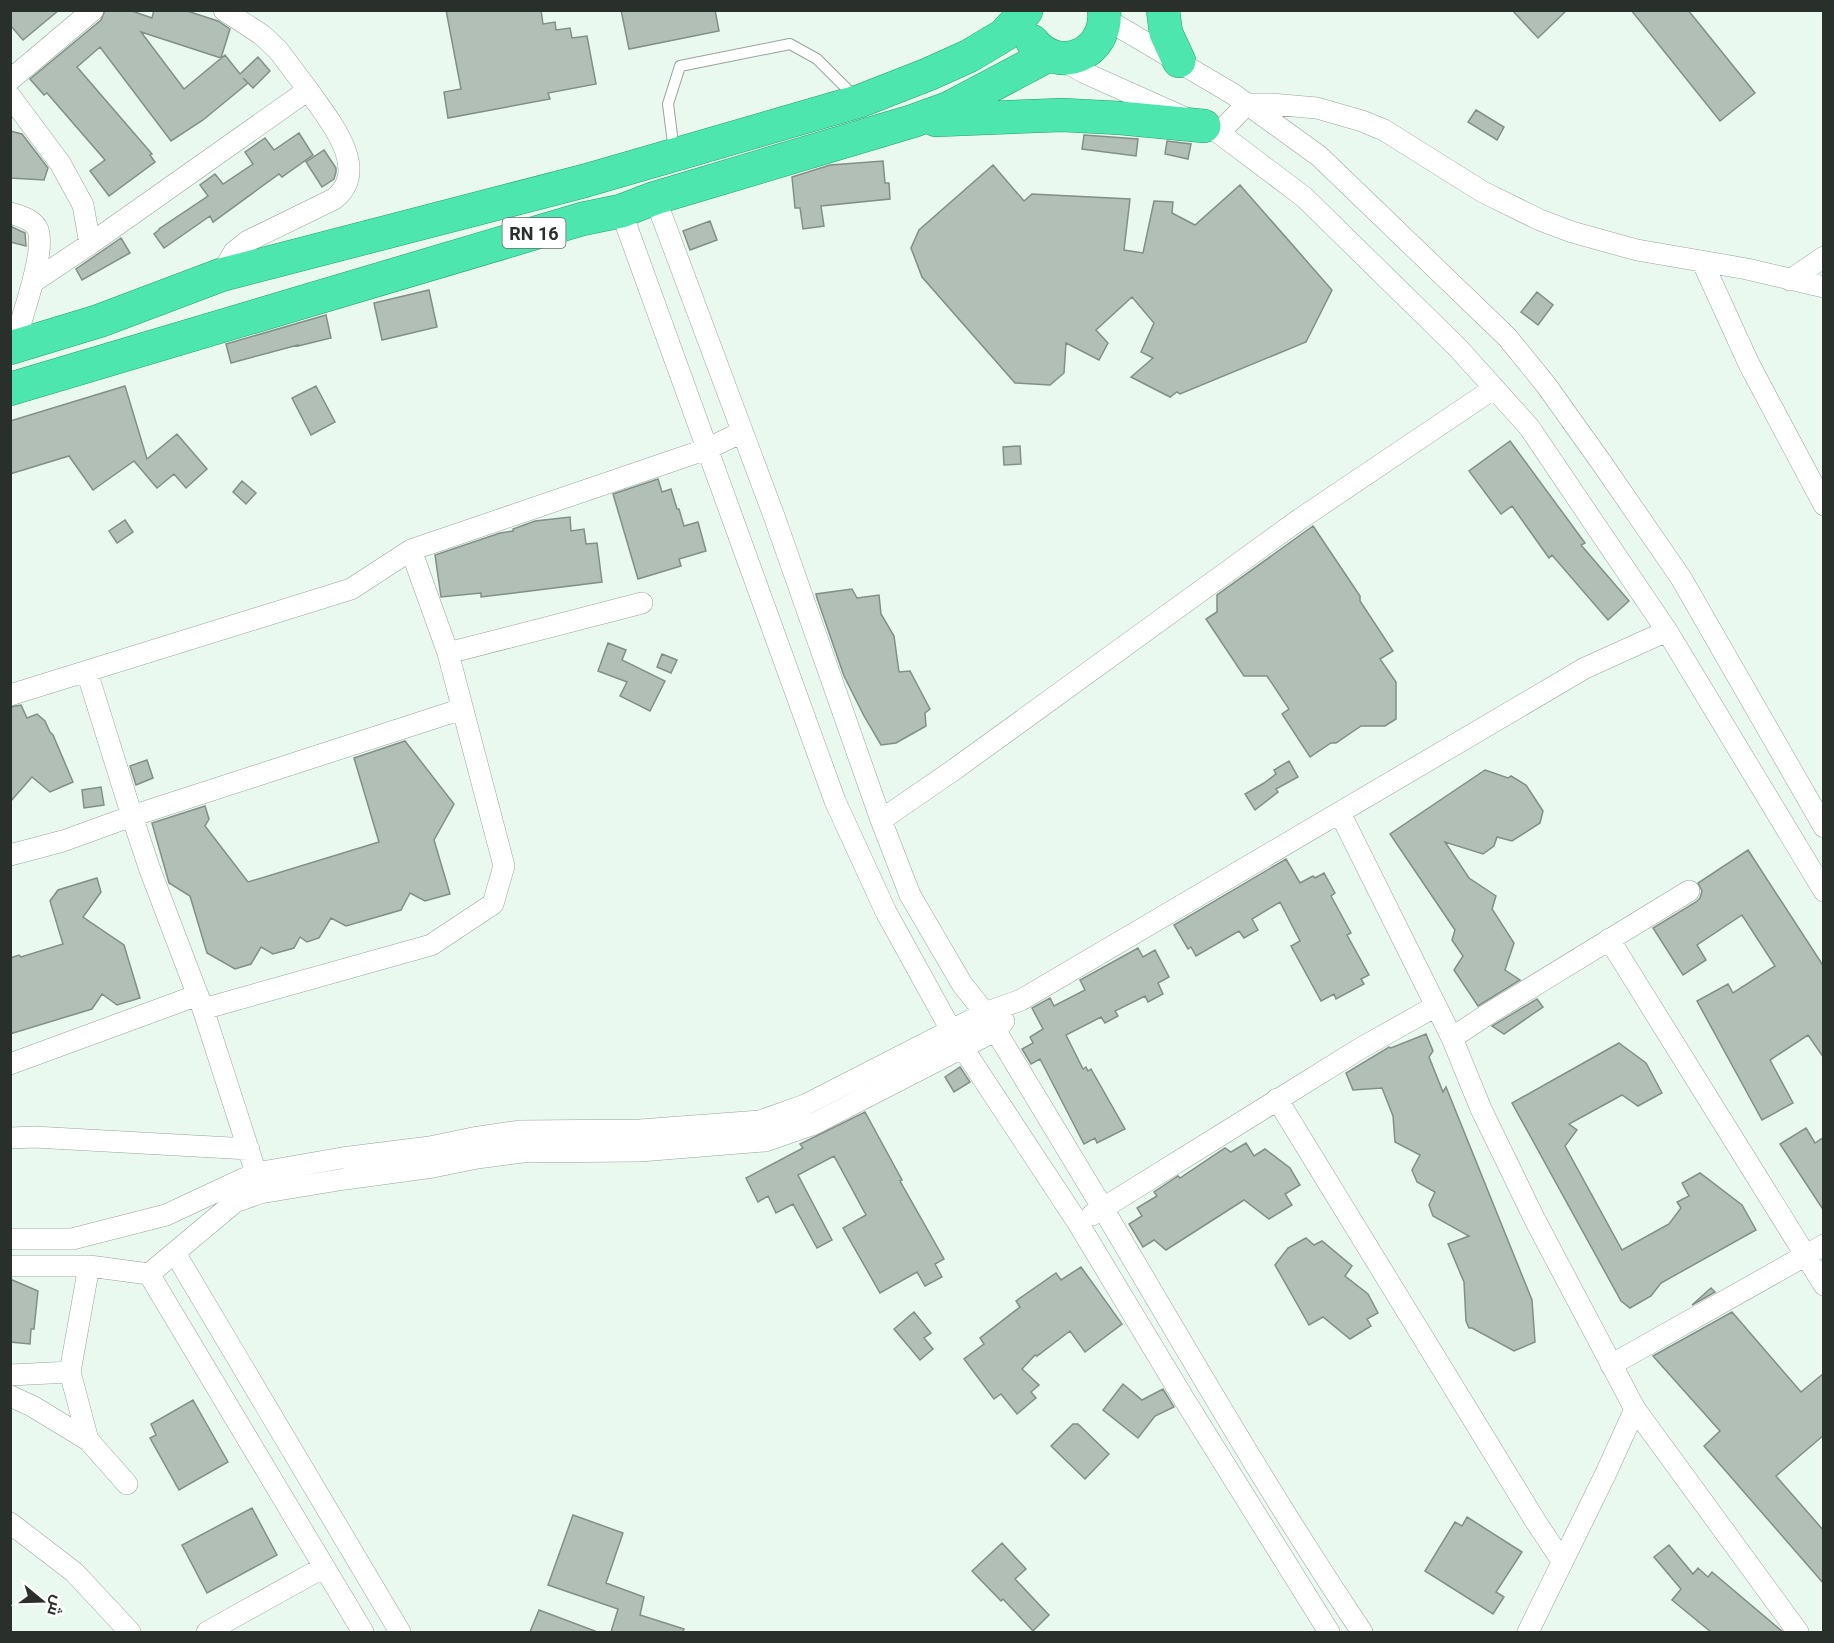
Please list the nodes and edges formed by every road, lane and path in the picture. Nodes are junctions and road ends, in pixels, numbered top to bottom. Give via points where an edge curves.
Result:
1 (93, 10) edge
2 (224, 10) edge
3 (1163, 10) edge
4 (1026, 11) edge
5 (1104, 13) edge
6 (1053, 56) junction
7 (1179, 61) junction
8 (10, 80) edge
9 (308, 90) junction
10 (10, 96) edge
11 (860, 101) junction
12 (1247, 104) junction
13 (913, 121) junction
14 (1212, 129) junction
15 (675, 155) junction
16 (655, 198) junction
17 (621, 211) junction
18 (10, 213) edge
19 (90, 244) junction
20 (1824, 257) edge
21 (1702, 261) junction
22 (221, 275) junction
23 (1790, 280) junction
24 (33, 282) junction
25 (1824, 287) edge
26 (15, 335) edge
27 (10, 389) edge
28 (1493, 389) junction
29 (742, 432) junction
30 (707, 449) junction
31 (1824, 505) edge
32 (411, 550) junction
33 (642, 603) dead end
34 (1667, 631) junction
35 (448, 653) junction
36 (87, 672) junction
37 (10, 695) edge
38 (462, 709) junction
39 (1340, 813) junction
40 (132, 816) junction
41 (881, 820) junction
42 (1824, 828) edge
43 (10, 855) edge
44 (1689, 891) dead end
45 (1824, 891) edge
46 (1609, 939) junction
47 (200, 1002) junction
48 (1436, 1006) junction
49 (990, 1022) junction
50 (951, 1030) junction
51 (1452, 1038) junction
52 (963, 1048) junction
53 (10, 1064) edge
54 (1277, 1099) junction
55 (10, 1138) edge
56 (249, 1149) junction
57 (258, 1183) junction
58 (1102, 1209) junction
59 (1078, 1222) junction
60 (10, 1239) edge
61 (1815, 1250) edge
62 (175, 1253) junction
63 (10, 1266) edge
64 (89, 1266) junction
65 (149, 1274) junction
66 (1824, 1285) edge
67 (1611, 1365) junction
68 (70, 1372) junction
69 (10, 1375) edge
70 (10, 1396) edge
71 (1635, 1409) junction
72 (88, 1440) junction
73 (127, 1484) dead end
74 (10, 1523) edge
75 (1562, 1561) junction
76 (324, 1567) junction
77 (130, 1632) edge
78 (207, 1632) edge
79 (363, 1632) edge
80 (400, 1632) edge
81 (1329, 1632) edge
82 (1362, 1632) edge
83 (1528, 1632) edge
84 (1798, 1632) edge

1 - 8 street
2 - 9 street via 278,50
3 - 7 highway via 1166,33
4 - 6 highway via 1033,43
4 - 11 highway, RN 16 via 1004,35 969,56
5 - 6 highway via 1101,35 1091,48 1076,57
5 - 7 street
6 - 13 highway, RN 16 via 949,108
6 - 14 street
7 - 12 street
9 - 19 street
9 - 22 street via 336,130 349,161 344,191 248,240 234,252
10 - 19 street via 60,163 83,205
11 - 15 highway, RN 16
11 - 15 lane via 817,59 790,44 680,66 668,104
12 - 14 street
12 - 21 street via 1317,108 1362,121 1384,130 1483,192 1540,220 1637,250
12 - 42 street via 1328,164 1507,337 1533,369 1681,578
13 - 14 highway via 1062,115
13 - 16 highway, RN 16
14 - 28 street via 1304,197 1458,348
15 - 22 highway, RN 16
16 - 17 highway, RN 16
16 - 29 street
17 - 27 highway, RN 16 via 571,222
17 - 30 street
18 - 24 street via 30,220 38,229
19 - 24 street
20 - 23 street
21 - 23 street
21 - 31 street via 1749,364
22 - 26 highway, RN 16 via 99,321
23 - 25 street
24 - 26 street
28 - 34 street via 1529,427
28 - 41 street via 1300,519
29 - 30 street
29 - 41 street
30 - 32 street
30 - 50 street via 835,801 886,912
32 - 35 street
32 - 36 street via 351,589
33 - 35 street
34 - 39 street via 1585,668
34 - 45 street
35 - 38 street
36 - 37 street
36 - 40 street
38 - 40 street
38 - 47 street via 504,866 493,904 431,945
39 - 48 street
39 - 49 street
40 - 43 street
40 - 47 street
41 - 49 street via 910,896 962,984
44 - 46 street
46 - 51 street
46 - 61 street
47 - 53 street
47 - 56 street
48 - 51 street
48 - 54 street
49 - 50 street
49 - 52 street
49 - 58 street
50 - 52 street
50 - 57 street via 805,1105 760,1121 651,1129 520,1131 342,1158
51 - 67 street via 1530,1210
52 - 57 street via 814,1124 765,1141 640,1151 522,1152 345,1179
52 - 59 street
54 - 58 street
54 - 75 street
55 - 56 street
56 - 57 street
57 - 60 street via 166,1215 72,1239
57 - 62 street
58 - 59 street
58 - 82 street via 1314,1562
59 - 81 street
61 - 66 street
61 - 67 street
62 - 65 street
62 - 80 street
63 - 64 street
64 - 65 street
64 - 68 street
65 - 76 street
67 - 71 street
68 - 69 street
68 - 72 street
70 - 72 street
71 - 75 street
71 - 84 street
72 - 73 street
74 - 77 street via 74,1572
75 - 83 street
76 - 78 street
76 - 79 street

